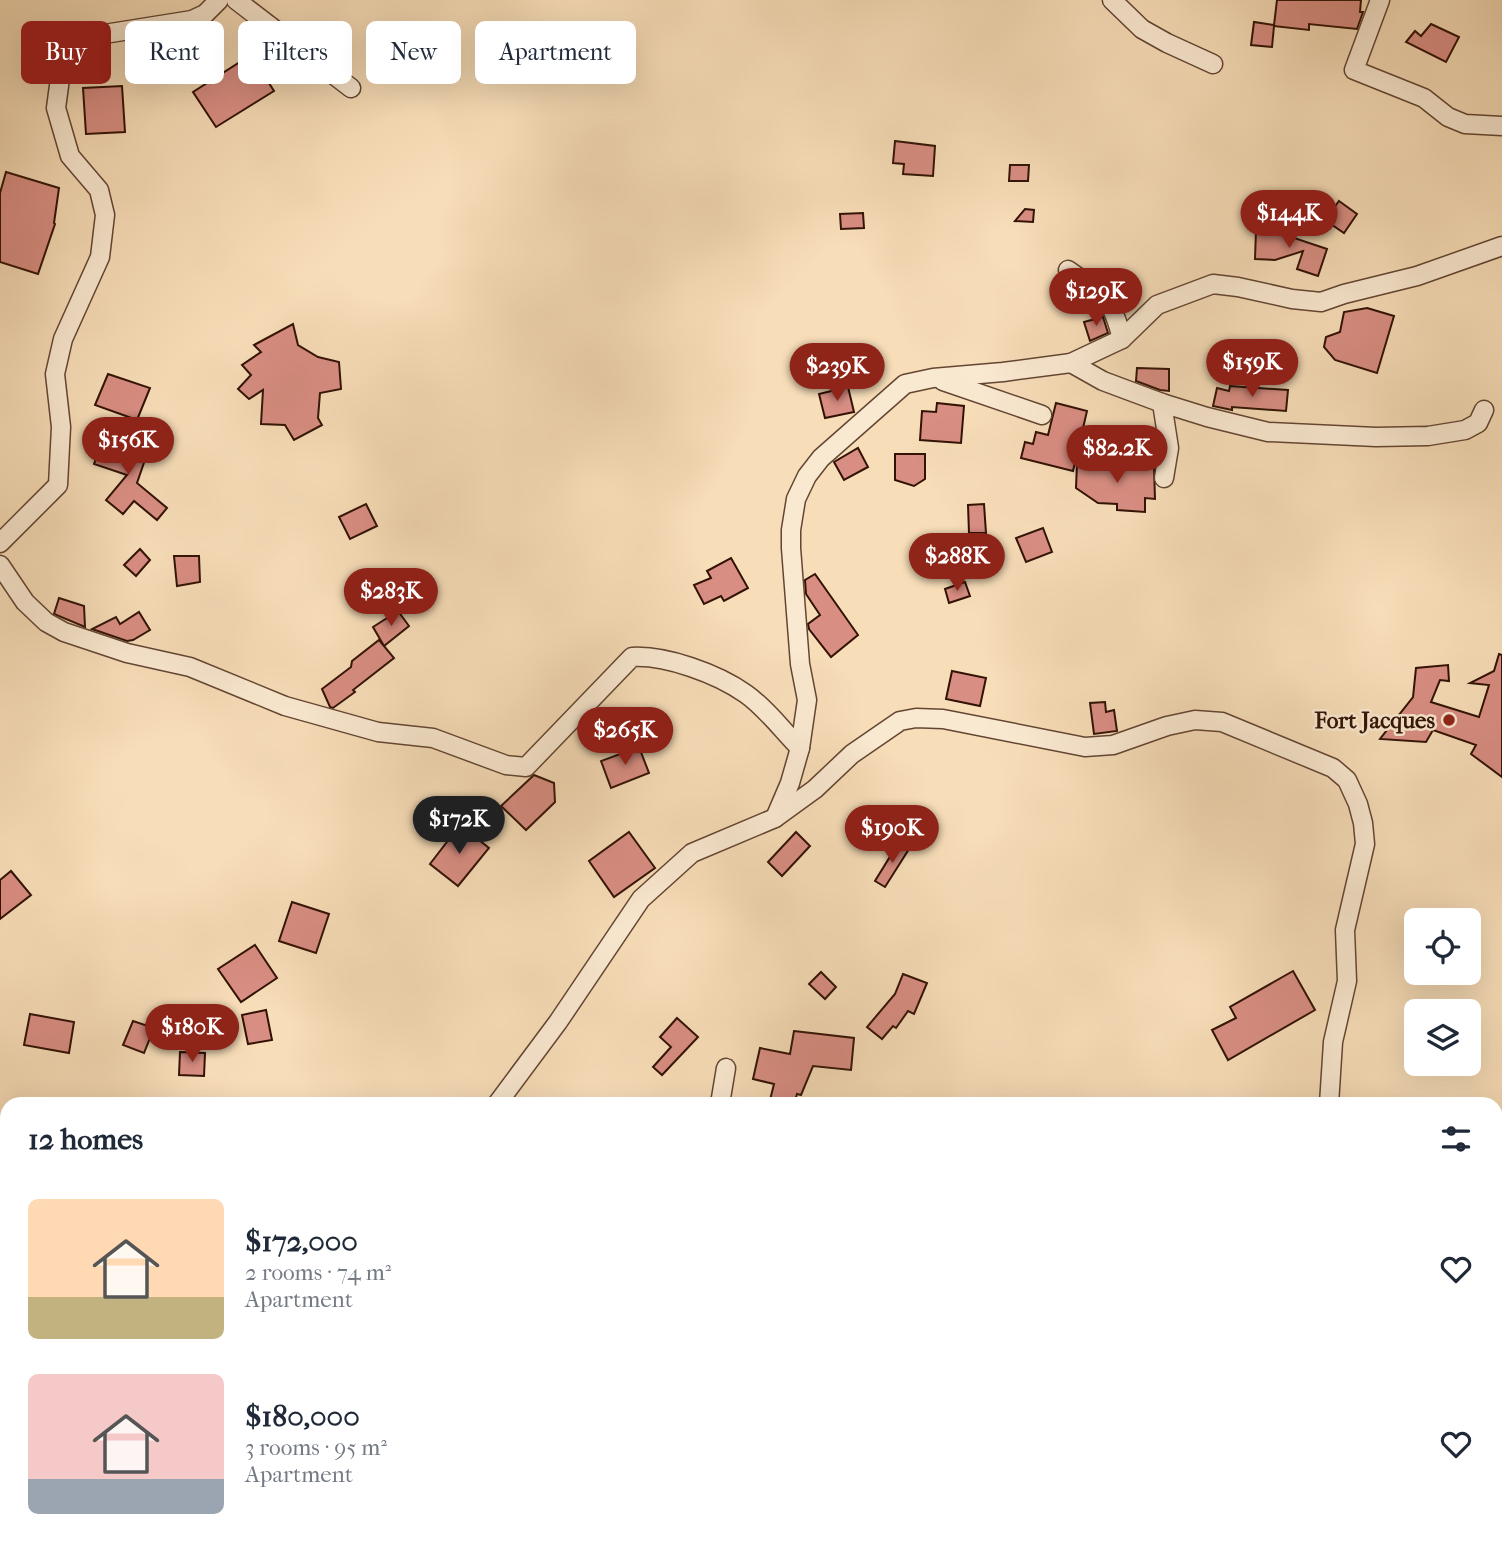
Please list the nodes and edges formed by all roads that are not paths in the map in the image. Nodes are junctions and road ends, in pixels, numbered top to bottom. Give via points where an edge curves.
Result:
1 (219, 0) edge
2 (236, 0) edge
3 (1112, 0) edge
4 (1381, 0) edge
5 (1213, 64) dead end
6 (351, 88) dead end
7 (1502, 125) edge
8 (1502, 247) edge
9 (1068, 270) dead end
10 (1122, 339) junction
11 (1071, 363) junction
12 (933, 378) junction
13 (1162, 403) junction
14 (1484, 410) dead end
15 (1042, 415) dead end
16 (1164, 478) dead end
17 (0, 543) edge
18 (0, 565) edge
19 (800, 748) junction
20 (775, 818) junction
21 (726, 1068) dead end
22 (502, 1097) edge
23 (721, 1097) edge
24 (1329, 1097) edge

1 - 17 street via 192,20 98,35 73,54 61,71 56,108 71,156 99,190 105,215 100,257 63,339 55,374 61,427 58,485
2 - 6 street
3 - 5 street via 1142,29
4 - 7 street via 1354,70 1424,98 1465,124
8 - 10 street via 1321,302 1213,284 1157,305
9 - 10 street via 1106,298
10 - 11 street
11 - 12 street
11 - 13 street via 1102,381
12 - 15 street
12 - 19 street via 905,384 821,458 796,499 791,548 807,700
13 - 14 street via 1268,432 1376,437 1465,430 1478,423
13 - 16 street via 1169,447
18 - 19 street via 25,602 64,632 206,673 285,706 378,732 433,738 506,765 526,766 632,657 640,656 714,677 746,694
19 - 20 street
20 - 22 street via 692,853 641,899
20 - 24 street via 888,728 916,718 943,719 1085,747 1113,745 1195,720 1222,722 1333,768 1346,780 1358,804 1365,844 1345,930 1347,981 1333,1042
21 - 23 street

